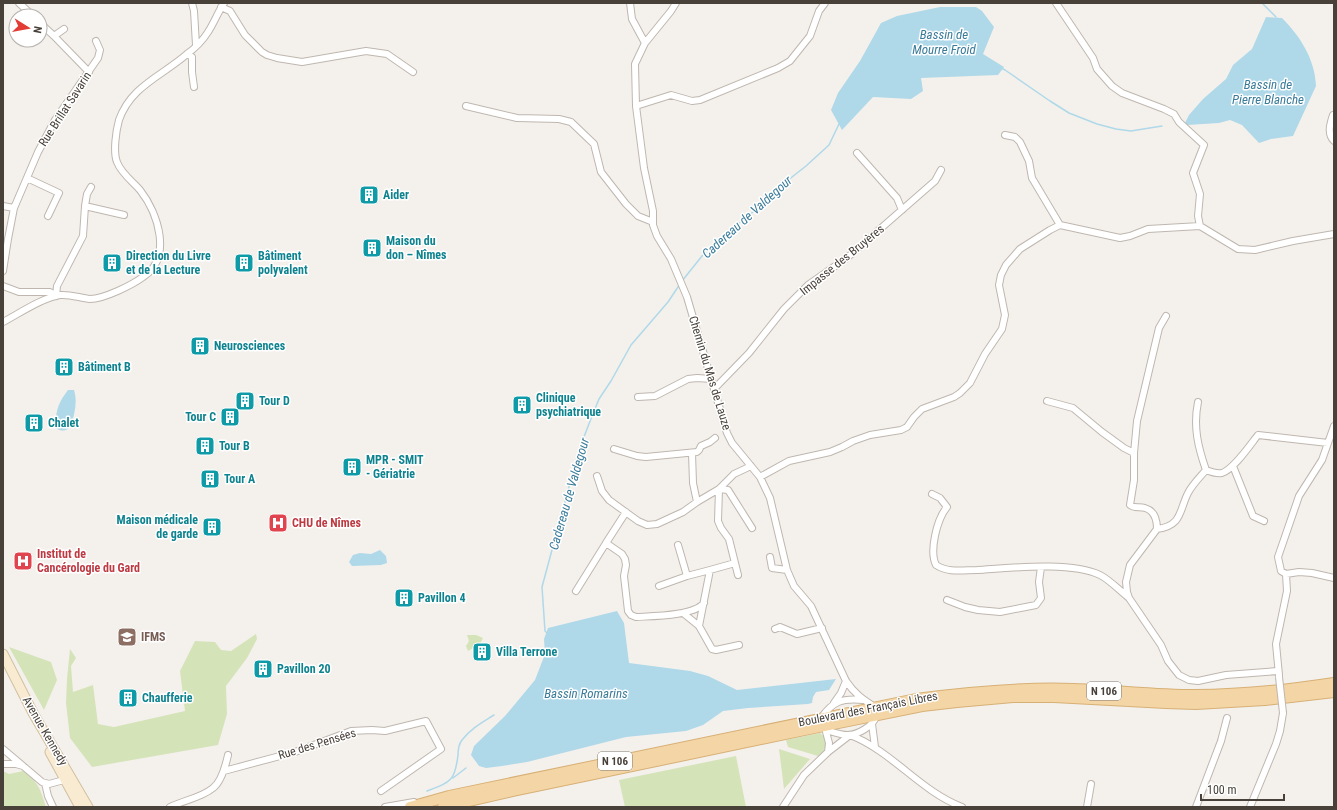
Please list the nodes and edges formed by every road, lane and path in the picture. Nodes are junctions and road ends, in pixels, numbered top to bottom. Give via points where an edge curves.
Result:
1 (192, 3) edge
2 (630, 3) edge
3 (676, 3) edge
4 (825, 3) edge
5 (1056, 3) edge
6 (223, 5) edge
7 (64, 29) dead end
8 (48, 30) edge
9 (54, 36) junction
10 (96, 41) dead end
11 (645, 43) junction
12 (196, 45) junction
13 (187, 54) junction
14 (89, 72) junction
15 (413, 72) dead end
16 (194, 88) dead end
17 (466, 106) dead end
18 (636, 106) junction
19 (1333, 114) dead end
20 (1005, 135) dead end
21 (1334, 142) edge
22 (857, 152) dead end
23 (941, 170) dead end
24 (27, 178) junction
25 (91, 187) dead end
26 (3, 206) edge
27 (85, 206) junction
28 (14, 208) junction
29 (902, 210) junction
30 (124, 215) dead end
31 (48, 216) dead end
32 (651, 221) junction
33 (1060, 225) junction
34 (1200, 226) junction
35 (1334, 234) edge
36 (3, 271) edge
37 (3, 286) edge
38 (56, 296) junction
39 (1166, 316) dead end
40 (3, 322) edge
41 (710, 379) junction
42 (714, 389) junction
43 (638, 397) dead end
44 (1047, 400) dead end
45 (1198, 402) dead end
46 (1334, 426) edge
47 (715, 438) dead end
48 (1328, 442) junction
49 (614, 450) dead end
50 (692, 453) junction
51 (1134, 453) junction
52 (751, 466) junction
53 (1233, 466) junction
54 (1206, 470) junction
55 (597, 476) dead end
56 (760, 477) junction
57 (719, 489) junction
58 (932, 494) dead end
59 (697, 502) junction
60 (626, 512) junction
61 (1264, 521) dead end
62 (752, 528) dead end
63 (1157, 529) junction
64 (606, 543) junction
65 (678, 545) dead end
66 (770, 557) dead end
67 (735, 563) junction
68 (1040, 566) junction
69 (710, 570) junction
70 (787, 570) junction
71 (1286, 574) junction
72 (738, 575) dead end
73 (687, 576) junction
74 (1334, 578) edge
75 (659, 586) dead end
76 (576, 590) dead end
77 (1129, 598) junction
78 (947, 600) dead end
79 (704, 603) junction
80 (683, 613) junction
81 (699, 626) junction
82 (822, 628) junction
83 (775, 629) dead end
84 (740, 645) dead end
85 (3, 654) edge
86 (3, 667) edge
87 (1279, 674) junction
88 (846, 681) junction
89 (1334, 683) edge
90 (1334, 692) edge
91 (863, 700) junction
92 (834, 703) junction
93 (874, 715) junction
94 (1226, 718) dead end
95 (824, 725) junction
96 (850, 735) junction
97 (875, 747) junction
98 (3, 748) edge
99 (828, 752) junction
100 (228, 755) dead end
101 (3, 764) edge
102 (25, 767) junction
103 (224, 771) junction
104 (64, 780) junction
105 (45, 783) junction
106 (1090, 784) dead end
107 (381, 791) dead end
108 (449, 796) junction
109 (53, 807) edge
110 (80, 807) edge
111 (88, 807) edge
112 (170, 807) edge
113 (385, 807) edge
114 (410, 807) edge
115 (442, 807) edge
116 (783, 807) edge
117 (962, 807) edge
118 (1087, 807) edge
119 (1196, 807) edge
120 (1250, 807) edge

1 - 12 street
2 - 11 street via 632,19
3 - 11 street, Chemin du Mas de Lauze
4 - 18 street via 819,11 810,36 790,61 778,68 700,100 692,101 671,95
5 - 34 street via 1098,69 1112,86 1122,93 1174,114 1204,145 1193,173 1200,194
6 - 12 street via 207,34
6 - 15 street via 230,11 245,35 267,55 302,62 366,51 387,54
7 - 9 street
8 - 9 street
9 - 14 street
10 - 14 street, Rue Brillat Savarin via 100,50
11 - 18 street, Chemin du Mas de Lauze via 635,64
12 - 13 street
13 - 16 street via 192,57
13 - 38 street via 146,83 126,104 116,137 117,162 153,212 161,245 154,267 144,277 108,295 92,299
14 - 24 street, Rue Brillat Savarin via 54,124
17 - 32 street via 517,118 559,118 571,122 594,144 601,172 626,204 638,216
18 - 32 street, Chemin du Mas de Lauze via 644,168 653,211
19 - 21 street via 1329,130
20 - 33 street via 1015,137 1020,142 1029,161 1032,178
22 - 29 street via 897,198
23 - 29 street, Impasse des Bruyères via 935,181
24 - 28 street, Rue Brillat Savarin
24 - 31 street via 59,193
25 - 27 street
26 - 28 street
27 - 30 street
27 - 38 street via 83,236 57,286
28 - 36 street, Rue Brillat Savarin
29 - 42 street, Impasse des Bruyères via 848,257 808,285
32 - 41 street, Chemin du Mas de Lauze via 687,297
33 - 34 street via 1120,238 1148,228
33 - 56 street via 1020,249 1006,265 999,286 1005,315 1002,329 970,383 960,393 922,409 907,427 901,430 870,435 853,440 830,452 789,461
34 - 35 street via 1238,249 1255,250
37 - 38 street via 19,292 50,292
38 - 40 street
39 - 51 street via 1159,328 1137,421
41 - 42 street, Chemin du Mas de Lauze
41 - 43 street via 688,378 655,396
42 - 52 street, Chemin du Mas de Lauze via 727,433
44 - 51 street via 1074,408 1102,432
45 - 54 street via 1195,415 1198,447
46 - 48 street
47 - 50 street
48 - 53 street via 1258,435
48 - 71 street via 1322,460 1299,496 1278,557 1281,571
49 - 50 street via 646,457
50 - 59 street via 693,483
51 - 63 street via 1134,480 1130,505 1146,508 1152,513 1156,519
52 - 56 street, Chemin du Mas de Lauze
52 - 57 street via 734,474
53 - 54 street via 1222,473
53 - 61 street via 1253,516
54 - 63 street via 1188,492 1174,523 1168,528
55 - 60 street via 602,491 609,500
56 - 70 street, Chemin du Mas de Lauze via 770,498
57 - 59 street
57 - 62 street via 728,490
57 - 67 street via 718,521 729,539
58 - 68 street via 947,506 937,528 933,555 936,565 942,569
59 - 60 street via 684,512 657,524 647,525
60 - 64 street
63 - 77 street via 1130,565 1126,582
64 - 76 street
64 - 80 street via 625,559 624,576 628,611 631,615 636,617
65 - 73 street
66 - 70 street via 772,568
67 - 69 street
67 - 72 street
68 - 77 street via 1078,569 1100,575
68 - 78 street via 1038,582 1041,598 1036,605 1000,612 978,610
69 - 73 street
69 - 79 street
70 - 82 street, Chemin du Mas de Lauze via 794,586 811,606
71 - 74 street via 1312,573
71 - 87 street via 1287,591 1276,644
73 - 75 street
77 - 87 street via 1179,675 1198,681 1226,675
79 - 80 street via 697,609
79 - 81 street
80 - 81 street
81 - 84 street via 712,649
82 - 83 street via 797,634 780,627
82 - 88 street, Chemin du Mas de Lauze
85 - 111 main road, Avenue Kennedy via 33,713
86 - 104 main road, Avenue Kennedy
87 - 120 street, bridge via 1283,713 1280,731
88 - 91 street, Chemin du Mas de Lauze
88 - 92 street
89 - 93 main road, Boulevard des Français Libres / N 106 via 1261,692 1196,695 1075,689 1012,689 916,699
90 - 93 main road, Boulevard des Français Libres / N 106 via 1196,704 1013,697 922,706
91 - 92 street via 846,699
91 - 93 street, Chemin du Mas de Lauze
92 - 95 street via 828,708
93 - 95 main road, Boulevard des Français Libres / N 106
93 - 96 street via 859,732
93 - 97 street
94 - 119 street via 1221,741
95 - 96 street via 836,733
95 - 99 street via 829,743
95 - 108 main road, Boulevard des Français Libres / N 106
95 - 115 main road, Boulevard des Français Libres / N 106
96 - 97 street
96 - 99 street
97 - 117 street via 937,794
98 - 102 street
99 - 116 street via 804,775
100 - 103 street
101 - 102 street
102 - 105 street
103 - 107 street, Rue des Pensées via 295,752 351,731 385,731 426,722 441,750
103 - 112 street via 214,788
104 - 105 street
104 - 110 main road, Avenue Kennedy
105 - 109 street
106 - 118 street
108 - 113 street
108 - 114 main road, Boulevard des Français Libres / N 106

